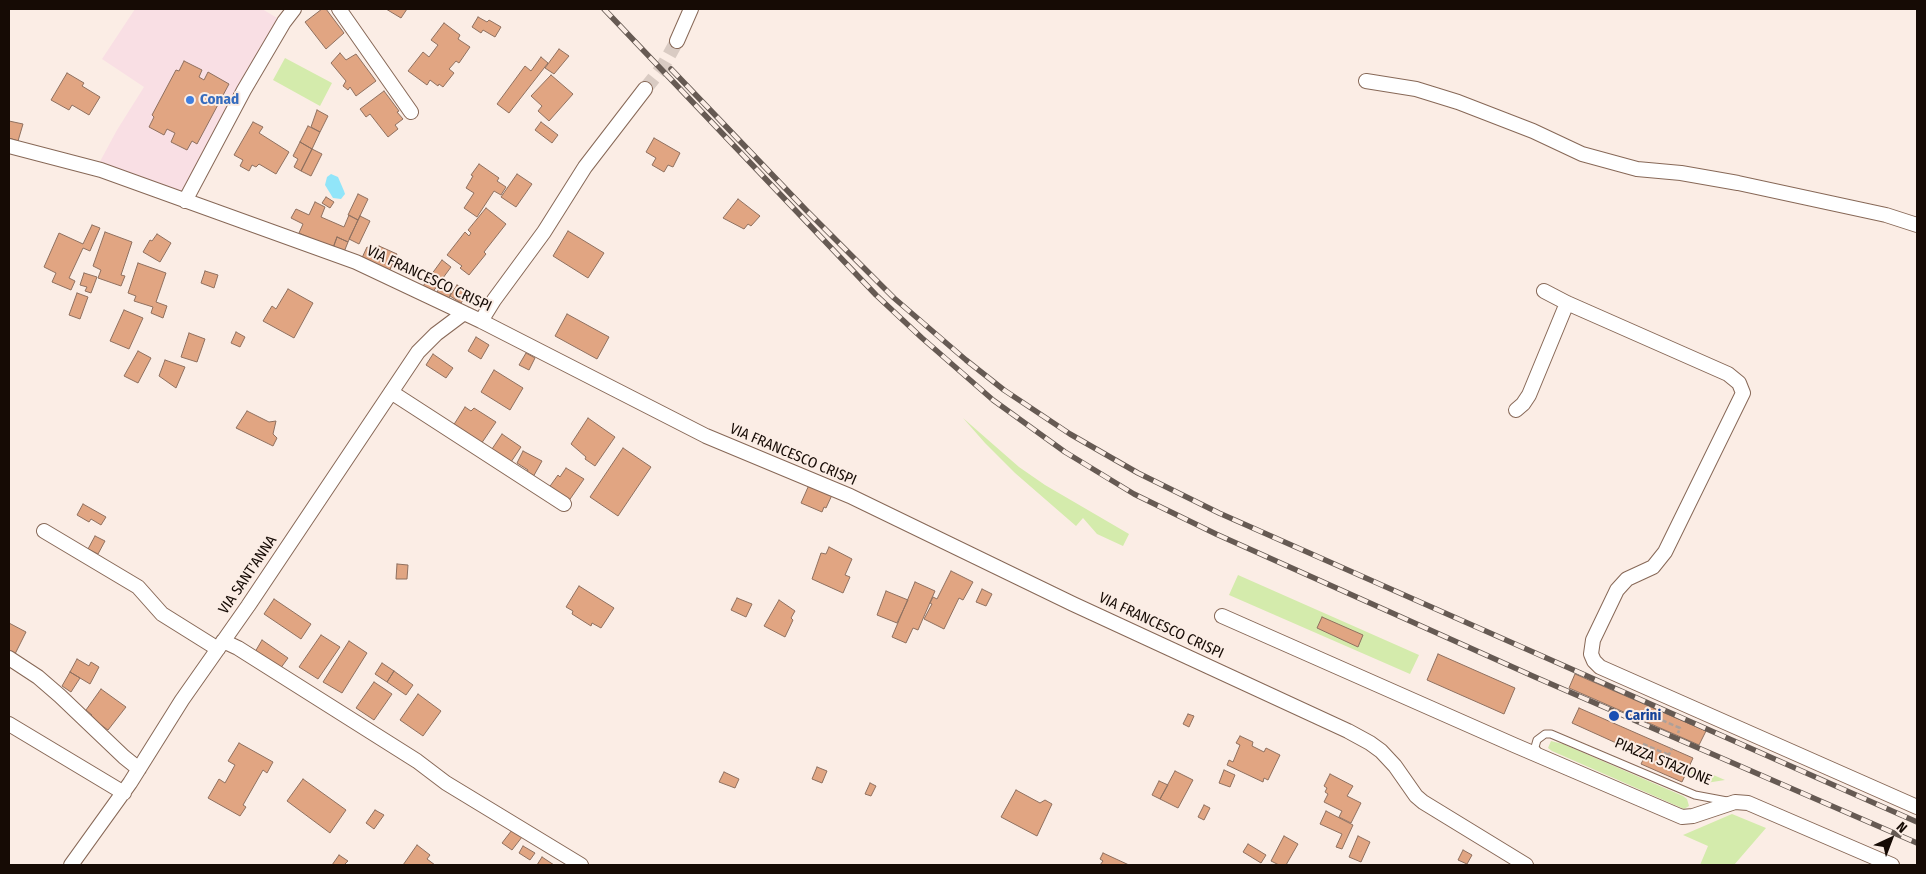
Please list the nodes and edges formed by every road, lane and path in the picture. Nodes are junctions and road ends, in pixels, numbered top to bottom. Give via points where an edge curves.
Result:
1 (294, 9) edge
2 (339, 9) edge
3 (691, 9) edge
4 (678, 41) tunnel mouth
5 (1366, 81) dead end
6 (645, 89) tunnel mouth
7 (411, 112) dead end
8 (9, 146) edge
9 (185, 201) junction
10 (1917, 225) edge
11 (1544, 290) dead end
12 (1567, 302) junction
13 (464, 313) junction
14 (480, 321) junction
15 (391, 392) junction
16 (1516, 410) dead end
17 (564, 504) dead end
18 (44, 531) dead end
19 (1222, 616) dead end
20 (220, 645) junction
21 (9, 658) edge
22 (1655, 717) dead end
23 (9, 724) edge
24 (1678, 733) dead end
25 (1643, 744) dead end
26 (1672, 748) dead end
27 (1669, 754) junction
28 (1552, 762) junction
29 (1665, 764) dead end
30 (139, 769) junction
31 (124, 793) junction
32 (1735, 802) junction
33 (1917, 807) edge
34 (71, 865) edge
35 (581, 865) edge
36 (1526, 865) edge
37 (1892, 865) edge

1 - 9 street via 244,90
2 - 7 street
3 - 4 street
5 - 10 street via 1458,102 1582,154 1637,169 1738,183 1886,215
6 - 14 street via 585,167 544,232
8 - 9 street, VIA FRANCESCO CRISPI via 101,170
9 - 13 street, VIA FRANCESCO CRISPI via 356,262
11 - 12 street
12 - 16 street via 1529,395
12 - 33 street via 1728,374 1739,383 1742,393 1665,552 1653,567 1627,579 1617,590 1593,640 1591,654 1594,661 1600,667
13 - 14 street, VIA FRANCESCO CRISPI
13 - 15 street, VIA SANT'ANNA via 418,352
14 - 36 street, VIA FRANCESCO CRISPI via 706,436 850,496 1073,604 1348,731 1381,751 1423,802
15 - 17 street
15 - 20 street, VIA SANT'ANNA
18 - 20 street via 138,587 162,614
19 - 28 street
20 - 30 street, VIA SANT'ANNA
20 - 35 street via 246,653 446,783
21 - 30 street via 38,677
22 - 24 path via 1680,728
23 - 31 street
25 - 27 path
26 - 27 path
27 - 29 path
28 - 32 street, PIAZZA STAZIONE via 1682,817
28 - 32 lane, PIAZZA STAZIONE via 1536,747 1537,740 1545,734 1558,736 1696,795
30 - 31 street, VIA SANT'ANNA
31 - 34 street, VIA SANT'ANNA
32 - 37 street via 1748,803

